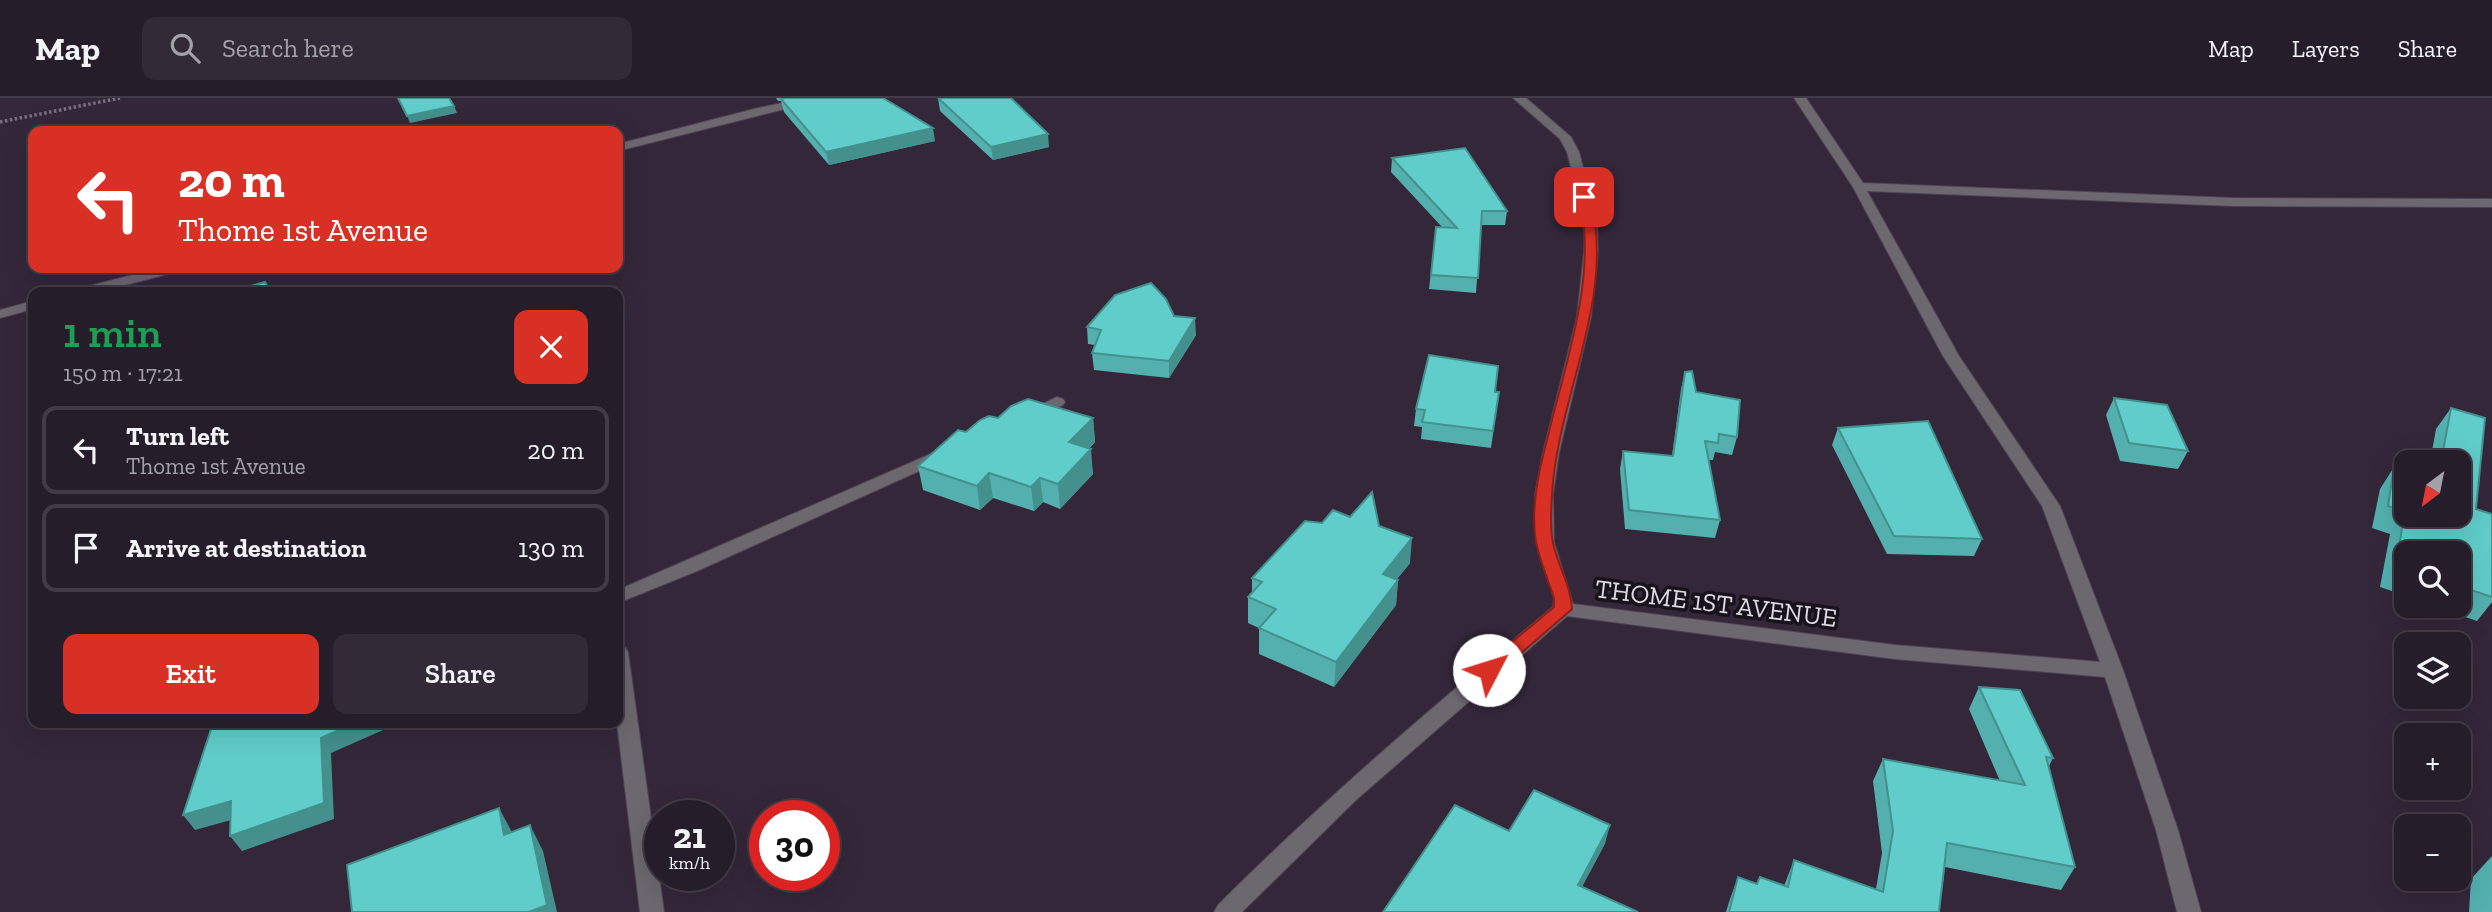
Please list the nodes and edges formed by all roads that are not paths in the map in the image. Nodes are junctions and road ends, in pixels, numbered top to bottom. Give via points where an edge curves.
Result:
1 (823, 98) edge
2 (1519, 98) edge
3 (1800, 98) edge
4 (623, 147) edge
5 (1859, 187) junction
6 (2492, 203) edge
7 (164, 273) edge
8 (138, 285) edge
9 (28, 306) edge
10 (0, 314) edge
11 (1057, 402) dead end
12 (1007, 424) edge
13 (957, 447) edge
14 (623, 595) edge
15 (1563, 609) junction
16 (2113, 670) junction
17 (623, 690) edge
18 (652, 912) edge
19 (1226, 912) edge
20 (2189, 912) edge

1 - 4 street
2 - 15 street, THOME 1ST AVENUE via 1552,123 1573,152 1591,222 1584,317 1544,494 1545,542
3 - 5 street
5 - 6 street via 2219,201
5 - 16 street via 1951,356 2051,506
7 - 8 street
9 - 10 street
11 - 12 street
13 - 14 street
15 - 16 street, THOME 1ST AVENUE via 1895,652
15 - 19 street via 1295,842
16 - 20 street
17 - 18 street

